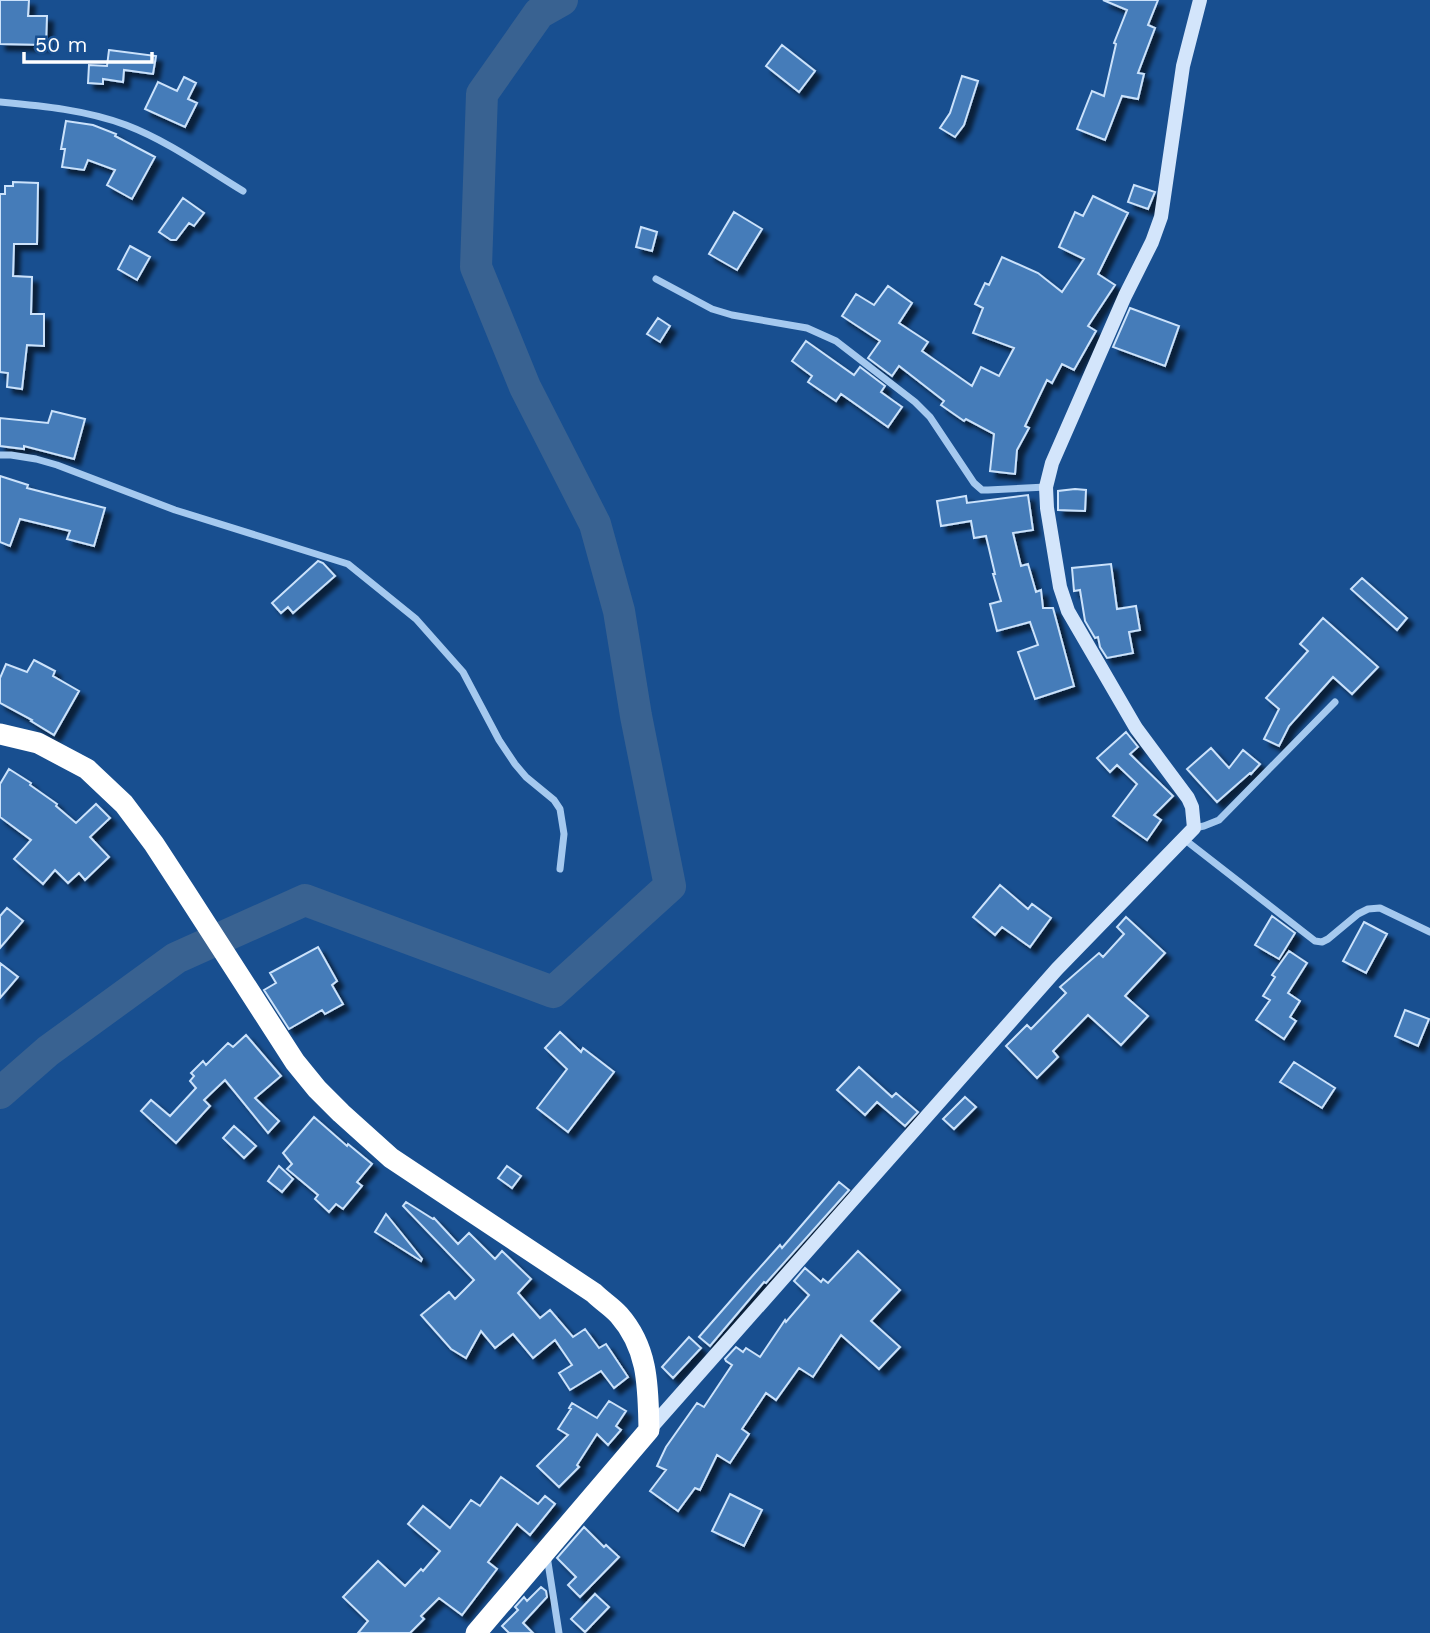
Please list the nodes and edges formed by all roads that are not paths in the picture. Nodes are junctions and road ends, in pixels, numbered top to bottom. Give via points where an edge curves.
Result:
1 (1200, 0) edge
2 (0, 102) edge
3 (243, 191) dead end
4 (656, 279) dead end
5 (0, 455) edge
6 (1046, 487) junction
7 (1335, 702) dead end
8 (0, 734) edge
9 (1189, 833) junction
10 (560, 869) dead end
11 (1430, 932) edge
12 (649, 1430) junction
13 (546, 1552) junction
14 (476, 1633) edge
15 (559, 1633) edge

1 - 6 street via 1183,66 1161,217 1052,463
2 - 3 street via 86,113 127,125
4 - 6 street via 712,309 807,328 836,341 930,417 982,490
5 - 10 street via 57,465 175,510 348,564 416,619 463,672 515,764 554,800 564,834
6 - 9 street via 1060,587 1068,611 1136,728 1188,797 1192,807
7 - 9 street via 1219,820
8 - 12 highway via 38,743 87,769 124,804 295,1062 325,1097 391,1158 594,1293 619,1316 645,1363
9 - 11 street via 1315,941 1328,939 1358,914 1380,908
9 - 12 street via 1057,969
12 - 13 highway
13 - 14 highway
13 - 15 street

